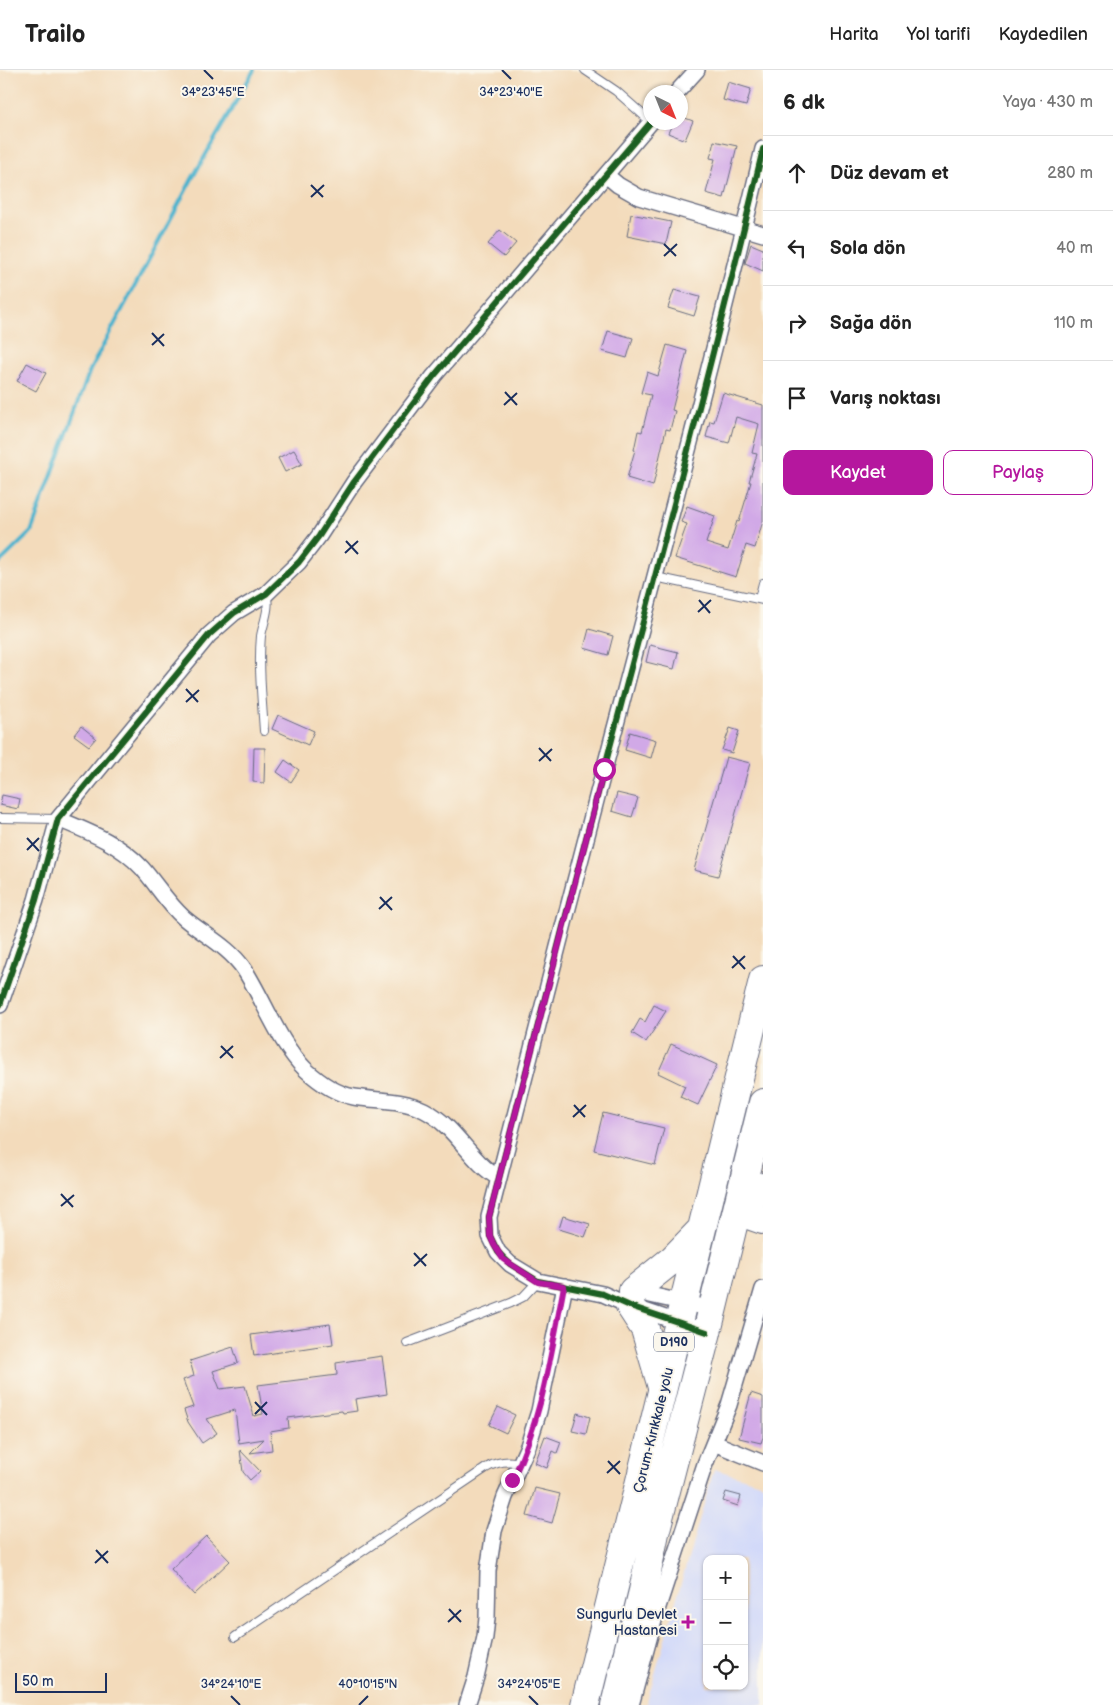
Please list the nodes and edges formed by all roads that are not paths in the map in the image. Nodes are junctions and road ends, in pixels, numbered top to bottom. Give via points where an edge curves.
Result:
1 (585, 70) edge
2 (697, 70) edge
3 (683, 85) edge
4 (643, 115) edge
5 (644, 130) edge
6 (763, 149) edge
7 (606, 174) junction
8 (744, 228) junction
9 (763, 234) edge
10 (656, 578) junction
11 (763, 583) edge
12 (266, 594) junction
13 (761, 600) edge
14 (264, 730) dead end
15 (0, 818) edge
16 (58, 819) junction
17 (763, 980) edge
18 (0, 1005) edge
19 (763, 1103) edge
20 (724, 1141) junction
21 (758, 1149) edge
22 (499, 1178) junction
23 (763, 1187) edge
24 (737, 1211) junction
25 (763, 1220) edge
26 (702, 1229) junction
27 (538, 1282) junction
28 (564, 1286) junction
29 (763, 1289) edge
30 (631, 1298) junction
31 (681, 1313) junction
32 (710, 1320) junction
33 (407, 1343) dead end
34 (663, 1389) junction
35 (714, 1443) junction
36 (763, 1463) edge
37 (520, 1464) junction
38 (655, 1532) junction
39 (656, 1613) junction
40 (234, 1637) dead end
41 (467, 1705) edge
42 (585, 1705) edge
43 (615, 1705) edge
44 (632, 1705) edge

1 - 4 lane
2 - 3 street
5 - 7 street
6 - 8 street
7 - 8 street via 639,197
7 - 12 street via 411,406 354,482 310,550
8 - 9 street
8 - 10 street
10 - 13 lane
10 - 22 street
11 - 13 lane
12 - 14 lane via 268,602 260,652
12 - 16 street via 234,613 209,635
15 - 16 lane
16 - 18 street via 36,900
16 - 22 street via 102,837 121,849 177,912 230,952 292,1052 314,1077 352,1097 395,1101 424,1110 448,1126 488,1171
17 - 20 highway, Çorum-Kırıkkale yolu / D190
19 - 21 highway, Çorum-Kırıkkale yolu / D190
20 - 21 street
20 - 26 highway, Çorum-Kırıkkale yolu / D190
21 - 24 highway, Çorum-Kırıkkale yolu / D190
22 - 27 street via 489,1217 490,1236 498,1252 510,1264
23 - 24 highway
24 - 25 highway
24 - 32 highway, Çorum-Kırıkkale yolu / D190
26 - 30 highway
26 - 31 highway, Çorum-Kırıkkale yolu / D190
27 - 28 street
27 - 33 lane via 511,1303
28 - 30 street
28 - 37 street via 539,1411
29 - 35 street via 729,1405
30 - 31 street
30 - 31 street
30 - 34 highway via 645,1329
31 - 32 street
31 - 32 street
31 - 34 highway, Çorum-Kırıkkale yolu / D190
32 - 38 highway, Çorum-Kırıkkale yolu / D190
34 - 42 highway, Çorum-Kırıkkale yolu / D190
35 - 36 street
35 - 39 street
37 - 40 lane via 499,1462 486,1468
37 - 41 street via 494,1531 488,1571 485,1637
38 - 39 highway
38 - 43 highway, Çorum-Kırıkkale yolu / D190
39 - 44 street

